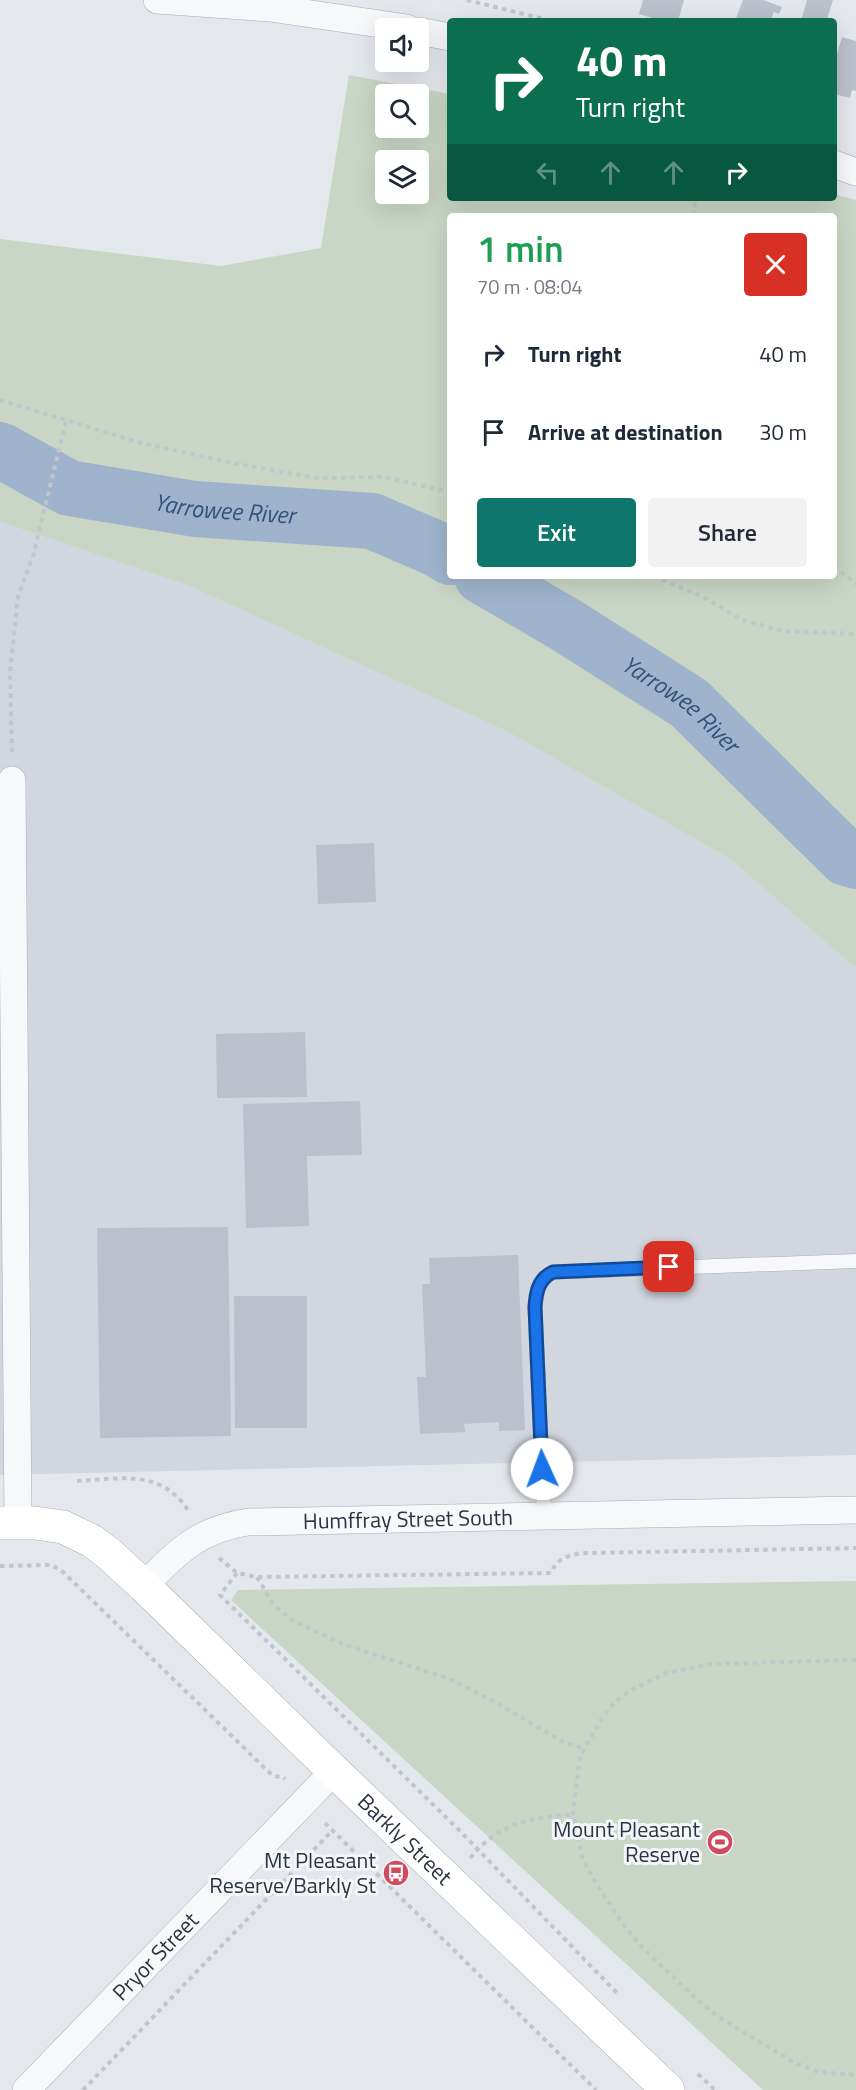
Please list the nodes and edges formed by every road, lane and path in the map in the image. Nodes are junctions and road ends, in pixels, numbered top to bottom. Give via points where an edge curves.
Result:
1 (157, 0) edge
2 (467, 0) edge
3 (198, 1) edge
4 (540, 18) edge
5 (375, 23) edge
6 (429, 33) edge
7 (447, 36) edge
8 (837, 165) edge
9 (856, 172) edge
10 (0, 400) edge
11 (66, 421) junction
12 (447, 491) edge
13 (837, 568) edge
14 (661, 579) edge
15 (856, 584) edge
16 (856, 634) edge
17 (12, 780) joint
18 (856, 1261) edge
19 (77, 1481) dead end
20 (856, 1510) edge
21 (544, 1515) junction
22 (9, 1523) edge
23 (203, 1534) junction
24 (856, 1548) edge
25 (0, 1566) edge
26 (237, 1573) junction
27 (257, 1577) junction
28 (144, 1586) junction
29 (856, 1660) edge
30 (584, 1749) junction
31 (334, 1771) junction
32 (305, 1801) junction
33 (573, 1815) junction
34 (332, 1831) junction
35 (477, 1849) junction
36 (472, 1856) dead end
37 (619, 1995) dead end
38 (694, 2071) dead end
39 (856, 2075) edge
40 (26, 2090) edge
41 (83, 2090) edge
42 (596, 2090) edge
43 (668, 2090) edge
44 (715, 2090) edge

1 - 3 street
2 - 4 path
3 - 5 street
6 - 7 street
8 - 9 street
10 - 11 path
11 - 12 path via 141,443 233,463 316,478 384,477
11 - 17 path via 33,556 18,596 10,673
13 - 15 path
14 - 16 path via 742,620 783,631
17 - 22 street
18 - 21 lane via 548,1274 538,1287 535,1307
19 - 23 path via 157,1482 186,1506
20 - 21 street, Humffray Street South
21 - 23 street, Humffray Street South via 265,1521 235,1524
22 - 28 main road via 49,1524 76,1532 108,1553
23 - 26 path via 217,1556
23 - 28 street, Humffray Street South via 180,1550
24 - 27 path via 587,1553 563,1558 550,1573
25 - 32 path via 51,1565 61,1570 273,1776 283,1777
26 - 27 path
26 - 35 path via 219,1595
27 - 30 path via 273,1605 290,1619 345,1645 447,1678 562,1741
28 - 31 main road, Barkly Street
29 - 30 path via 711,1664 666,1673 614,1703
30 - 33 path
31 - 32 street, Pryor Street
31 - 43 main road, Barkly Street
32 - 34 path
32 - 40 street, Pryor Street
33 - 35 path via 525,1821 501,1830
33 - 39 path via 583,1860 597,1885 641,1946 693,1996 717,2016 793,2062 818,2072
34 - 41 path
34 - 42 path
35 - 36 path
35 - 37 path
38 - 44 path

